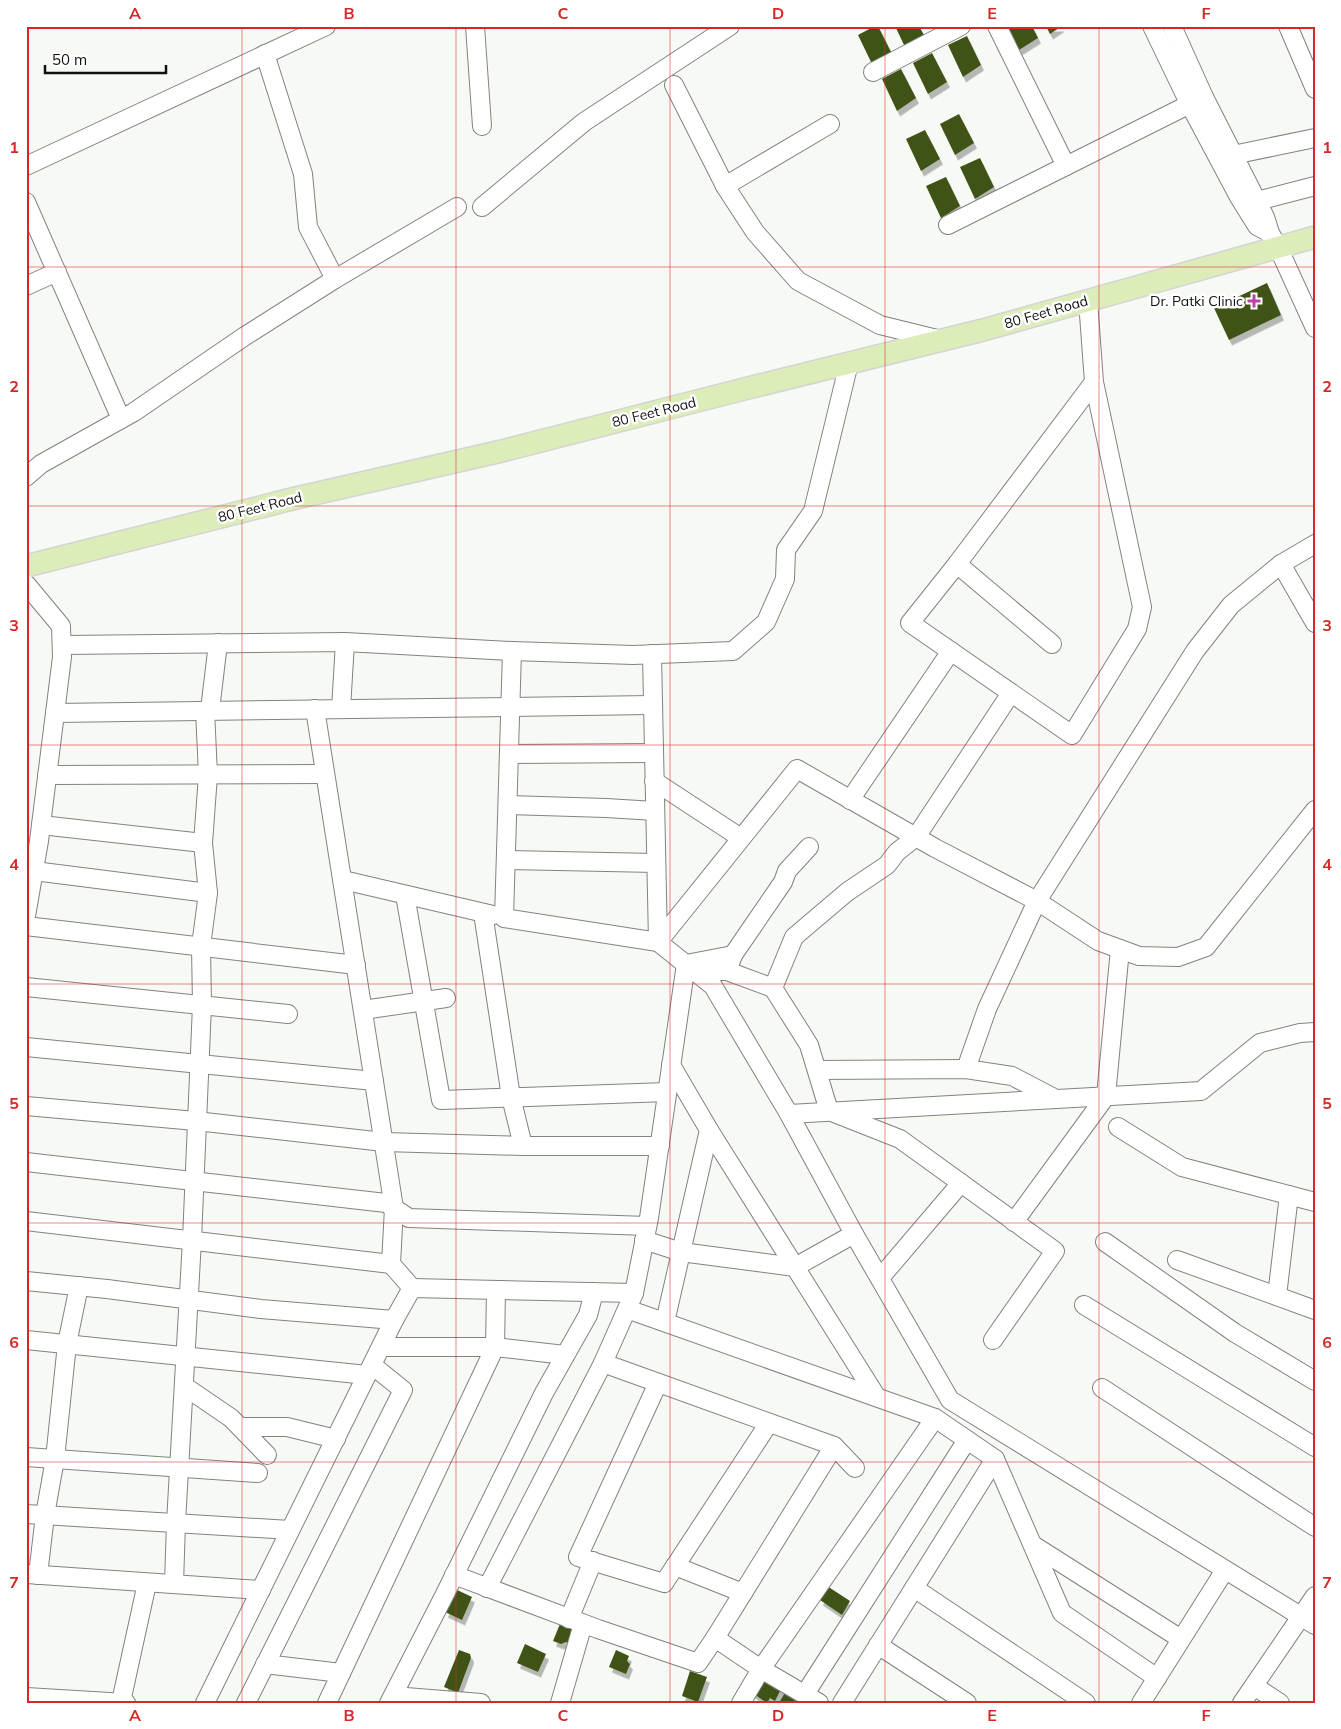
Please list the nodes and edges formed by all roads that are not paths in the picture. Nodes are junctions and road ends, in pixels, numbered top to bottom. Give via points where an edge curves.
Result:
1 (326, 26) edge
2 (474, 26) edge
3 (730, 26) edge
4 (961, 26) edge
5 (997, 26) edge
6 (1152, 26) edge
7 (1172, 26) edge
8 (1294, 28) edge
9 (265, 54) junction
10 (873, 72) dead end
11 (674, 85) dead end
12 (1315, 89) edge
13 (1197, 101) junction
14 (830, 124) dead end
15 (482, 126) dead end
16 (1315, 138) edge
17 (1233, 155) junction
18 (26, 166) edge
19 (1066, 166) junction
20 (725, 186) junction
21 (1315, 186) edge
22 (1257, 201) junction
23 (26, 202) edge
24 (457, 207) dead end
25 (482, 207) dead end
26 (948, 225) dead end
27 (1315, 237) edge
28 (1274, 240) junction
29 (57, 272) junction
30 (335, 279) junction
31 (26, 286) edge
32 (1088, 301) junction
33 (1315, 328) edge
34 (941, 340) junction
35 (849, 363) junction
36 (1094, 382) junction
37 (121, 419) junction
38 (26, 478) edge
39 (1315, 544) edge
40 (957, 564) junction
41 (1281, 564) junction
42 (26, 566) edge
43 (26, 584) edge
44 (1315, 623) edge
45 (345, 642) junction
46 (218, 643) junction
47 (62, 644) junction
48 (1052, 644) dead end
49 (512, 651) junction
50 (951, 651) junction
51 (652, 654) junction
52 (1011, 693) junction
53 (652, 705) junction
54 (511, 707) junction
55 (315, 709) junction
56 (341, 709) junction
57 (205, 710) junction
58 (55, 713) junction
59 (653, 752) junction
60 (509, 754) junction
61 (325, 774) junction
62 (48, 775) junction
63 (208, 775) junction
64 (654, 781) junction
65 (850, 800) junction
66 (508, 805) junction
67 (1315, 810) edge
68 (655, 811) junction
69 (41, 825) junction
70 (916, 837) junction
71 (741, 838) junction
72 (203, 843) junction
73 (809, 847) dead end
74 (507, 860) junction
75 (656, 863) junction
76 (34, 871) junction
77 (343, 880) junction
78 (208, 893) junction
79 (405, 895) junction
80 (1036, 902) junction
81 (483, 913) junction
82 (26, 916) edge
83 (504, 918) junction
84 (26, 926) edge
85 (658, 942) junction
86 (202, 946) junction
87 (1120, 949) junction
88 (730, 963) junction
89 (356, 965) junction
90 (691, 968) junction
91 (26, 987) edge
92 (773, 988) junction
93 (446, 998) dead end
94 (425, 1002) junction
95 (202, 1005) junction
96 (363, 1010) junction
97 (288, 1014) dead end
98 (1315, 1032) edge
99 (26, 1047) edge
100 (200, 1064) junction
101 (671, 1064) junction
102 (966, 1069) junction
103 (817, 1070) junction
104 (374, 1080) junction
105 (667, 1092) junction
106 (1106, 1096) junction
107 (511, 1097) junction
108 (1056, 1099) junction
109 (26, 1106) edge
110 (829, 1111) junction
111 (789, 1114) junction
112 (196, 1121) junction
113 (1118, 1127) dead end
114 (709, 1130) junction
115 (384, 1142) junction
116 (524, 1146) junction
117 (660, 1146) junction
118 (26, 1162) edge
119 (195, 1182) junction
120 (961, 1183) junction
121 (1289, 1195) junction
122 (1315, 1202) edge
123 (394, 1208) junction
124 (26, 1221) edge
125 (1014, 1222) junction
126 (646, 1233) junction
127 (854, 1234) junction
128 (192, 1240) junction
129 (1105, 1242) dead end
130 (681, 1252) junction
131 (1177, 1260) dead end
132 (391, 1264) junction
133 (795, 1267) junction
134 (880, 1278) junction
135 (26, 1281) edge
136 (80, 1286) junction
137 (412, 1288) junction
138 (496, 1290) junction
139 (594, 1292) junction
140 (1277, 1296) junction
141 (189, 1300) junction
142 (631, 1301) junction
143 (1084, 1304) dead end
144 (1315, 1310) edge
145 (394, 1320) junction
146 (665, 1322) junction
147 (26, 1340) edge
148 (993, 1340) dead end
149 (67, 1344) junction
150 (381, 1347) junction
151 (495, 1348) junction
152 (565, 1355) junction
153 (186, 1356) junction
154 (604, 1363) junction
155 (370, 1370) junction
156 (1315, 1381) edge
157 (658, 1383) junction
158 (184, 1386) junction
159 (1102, 1388) dead end
160 (876, 1396) junction
161 (935, 1418) junction
162 (769, 1423) junction
163 (240, 1426) junction
164 (336, 1439) junction
165 (967, 1440) junction
166 (834, 1446) junction
167 (1315, 1447) edge
168 (267, 1455) dead end
169 (26, 1457) edge
170 (55, 1459) junction
171 (995, 1459) junction
172 (179, 1468) junction
173 (855, 1468) dead end
174 (258, 1473) dead end
175 (26, 1514) edge
176 (45, 1515) junction
177 (176, 1523) junction
178 (1315, 1527) edge
179 (290, 1530) junction
180 (1033, 1546) junction
181 (593, 1561) junction
182 (675, 1566) junction
183 (1225, 1570) junction
184 (32, 1575) edge
185 (454, 1575) junction
186 (147, 1582) junction
187 (174, 1584) junction
188 (488, 1588) junction
189 (914, 1588) junction
190 (261, 1590) junction
191 (743, 1594) junction
192 (1315, 1596) edge
193 (1308, 1620) edge
194 (576, 1621) junction
195 (715, 1638) junction
196 (1181, 1639) junction
197 (878, 1645) junction
198 (265, 1664) junction
199 (761, 1668) junction
200 (341, 1673) junction
201 (1157, 1678) junction
202 (1254, 1686) junction
203 (26, 1696) edge
204 (391, 1699) edge
205 (812, 1699) edge
206 (120, 1702) edge
207 (126, 1703) edge
208 (205, 1703) edge
209 (246, 1703) edge
210 (327, 1703) edge
211 (481, 1703) edge
212 (560, 1703) edge
213 (741, 1703) edge
214 (842, 1703) edge
215 (967, 1703) edge
216 (1086, 1703) edge
217 (1141, 1703) edge
218 (1242, 1703) edge
219 (1280, 1703) edge

1 - 9 street
2 - 15 street
3 - 25 street via 584,122
4 - 10 street
5 - 19 street
6 - 13 street
7 - 13 street
8 - 12 street
9 - 18 street
9 - 30 street via 303,174 308,227
11 - 20 street
13 - 17 street
13 - 19 street
13 - 28 street via 1239,198 1257,226
14 - 20 street
16 - 17 street
17 - 22 street
19 - 26 street
20 - 34 street via 755,232 798,280 880,325
21 - 22 street
22 - 28 street
23 - 29 street
24 - 30 street
27 - 28 main road, 80 Feet Road
28 - 32 main road, 80 Feet Road
28 - 33 street
29 - 31 street
29 - 37 street
30 - 37 street
32 - 34 main road, 80 Feet Road
32 - 36 street
34 - 35 main road, 80 Feet Road
35 - 42 main road, 80 Feet Road
35 - 51 street via 813,511 786,550 785,579 766,622 733,651
36 - 40 street
36 - 52 street via 1142,607 1138,629 1072,735
37 - 38 street via 42,464
39 - 41 street
40 - 48 street
40 - 50 street via 910,623
41 - 44 street
41 - 80 street via 1232,605 1195,651
43 - 47 street via 62,626
45 - 46 street
45 - 49 street
45 - 56 street
46 - 47 street
46 - 57 street via 210,710
47 - 58 street
49 - 51 street
49 - 54 street
50 - 52 street
50 - 65 street
51 - 53 street
52 - 70 street
53 - 54 street
53 - 59 street
54 - 56 street
54 - 60 street
55 - 56 street
55 - 57 street
55 - 61 street
57 - 58 street
57 - 63 street
58 - 62 street
59 - 60 street
59 - 64 street
60 - 66 street
61 - 63 street
61 - 77 street
62 - 63 street
62 - 69 street
63 - 72 street
64 - 68 street
64 - 71 street
65 - 70 street
65 - 71 street via 797,769
66 - 68 street
66 - 74 street
67 - 87 street via 1206,947 1178,957 1139,956
68 - 75 street
69 - 72 street
69 - 76 street
70 - 80 street
70 - 92 street via 897,852 888,865 847,892 794,937
71 - 85 street
72 - 78 street
73 - 88 street via 787,871
74 - 75 street
74 - 83 street
75 - 85 street
76 - 78 street
76 - 82 street
77 - 79 street
77 - 89 street
78 - 86 street
79 - 81 street
79 - 94 street
80 - 87 street via 1098,941
80 - 102 street via 987,1009
81 - 83 street
81 - 107 street
83 - 85 street
84 - 86 street
85 - 90 street
86 - 89 street
86 - 95 street
87 - 106 street
88 - 90 street
88 - 92 street
89 - 96 street
90 - 101 street
90 - 111 street via 713,986
91 - 95 street
92 - 103 street via 809,1045
93 - 94 street
94 - 96 street
94 - 107 street via 441,1100
95 - 97 street
95 - 100 street
96 - 104 street
98 - 106 street via 1260,1043 1201,1091
99 - 100 street
100 - 104 street
100 - 112 street
101 - 105 street
101 - 114 street
102 - 103 street
102 - 108 street via 1012,1076
103 - 110 street
104 - 115 street
105 - 107 street
105 - 117 street
106 - 108 street
106 - 125 street
107 - 116 street
108 - 110 street
109 - 112 street
110 - 111 street
110 - 120 street via 900,1139
111 - 127 street
112 - 115 street
112 - 119 street
113 - 121 street via 1182,1167
114 - 130 street
114 - 133 street
115 - 116 street
115 - 123 street
116 - 117 street
117 - 126 street
118 - 119 street
119 - 123 street via 386,1203
119 - 128 street
120 - 125 street
120 - 134 street
121 - 122 street
121 - 140 street
123 - 126 street via 409,1218
123 - 132 street
124 - 128 street
125 - 148 street via 1055,1251
126 - 130 street
126 - 142 street
127 - 133 street
127 - 134 street
128 - 132 street
128 - 141 street
129 - 156 street via 1235,1333
130 - 133 street
130 - 146 street
131 - 140 street
132 - 137 street
133 - 160 street
134 - 183 street via 950,1400
135 - 136 street
136 - 141 street
136 - 149 street
137 - 138 street
137 - 145 street
138 - 139 street
138 - 151 street
139 - 142 street
139 - 152 street via 588,1315
140 - 144 street
141 - 145 street
141 - 153 street
142 - 146 street
142 - 154 street
143 - 167 street
145 - 150 street
146 - 160 street
147 - 149 street
149 - 153 street
149 - 170 street
150 - 151 street
150 - 155 street
151 - 152 street
151 - 200 street
152 - 185 street
153 - 155 street
153 - 158 street
154 - 157 street
154 - 188 street
155 - 164 street
155 - 198 street via 403,1390
157 - 162 street
157 - 181 street via 578,1557
158 - 163 street
158 - 172 street
159 - 178 street
160 - 161 street
161 - 165 street
161 - 199 street
162 - 166 street
162 - 182 street
163 - 164 street via 287,1427
163 - 168 street
164 - 179 street
165 - 171 street
165 - 205 street
166 - 173 street
166 - 191 street
169 - 170 street
170 - 172 street
170 - 176 street
171 - 180 street
171 - 189 street
172 - 174 street
172 - 177 street
175 - 176 street
176 - 177 street
176 - 184 street
177 - 179 street
177 - 187 street
179 - 190 street
180 - 196 street
180 - 201 street via 1062,1613
181 - 182 street via 664,1583
181 - 194 street
182 - 191 street
183 - 193 street
183 - 196 street
184 - 186 street
185 - 188 street
185 - 204 street
186 - 187 street
186 - 206 street
187 - 190 street
188 - 194 street
189 - 197 street
189 - 216 street
190 - 208 street
191 - 195 street
192 - 193 street
193 - 202 street
194 - 195 street via 698,1663
194 - 212 street
195 - 199 street
196 - 201 street
197 - 214 street
197 - 215 street
198 - 200 street
198 - 209 street
199 - 205 street
199 - 213 street
200 - 210 street
201 - 217 street
202 - 218 street
202 - 219 street
203 - 206 street
204 - 211 street
206 - 207 street

